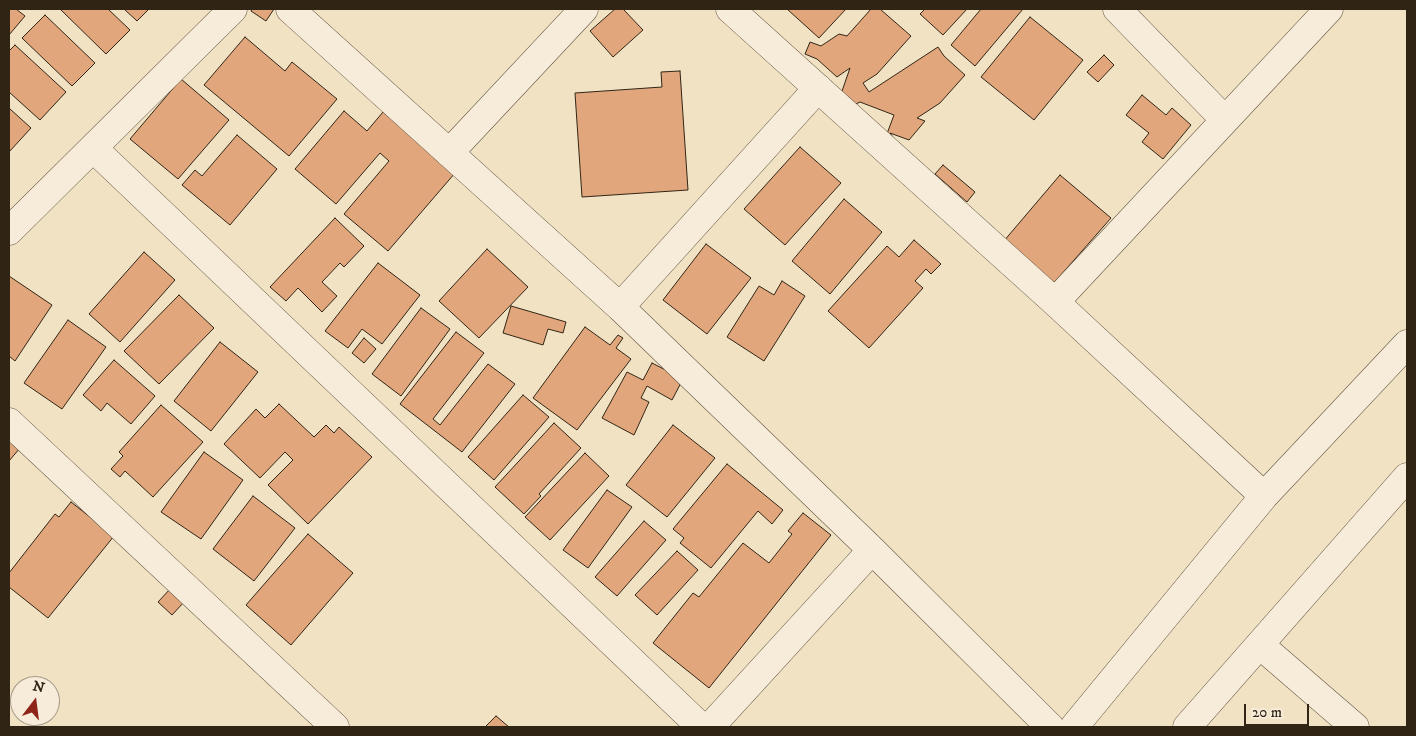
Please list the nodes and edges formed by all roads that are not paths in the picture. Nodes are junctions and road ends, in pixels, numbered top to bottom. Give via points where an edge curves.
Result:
1 (233, 9) edge
2 (290, 9) edge
3 (584, 9) edge
4 (730, 9) edge
5 (1117, 9) edge
6 (1330, 9) edge
7 (818, 88) junction
8 (1225, 120) junction
9 (93, 148) junction
10 (449, 152) junction
11 (9, 231) edge
12 (1055, 302) junction
13 (620, 307) junction
14 (1407, 344) edge
15 (9, 422) edge
16 (1407, 477) edge
17 (1264, 496) junction
18 (872, 550) junction
19 (1260, 645) junction
20 (335, 727) edge
21 (701, 727) edge
22 (710, 727) edge
23 (1050, 727) edge
24 (1074, 727) edge
25 (1187, 727) edge
26 (1355, 727) edge

1 - 9 street
2 - 10 street
3 - 10 street
4 - 7 street
5 - 8 street
6 - 8 street
7 - 12 street
7 - 13 street
8 - 12 street
9 - 11 street
9 - 21 street
10 - 13 street
12 - 17 street
13 - 18 street
14 - 17 street
15 - 20 street
16 - 19 street
17 - 24 street
18 - 22 street
18 - 23 street
19 - 25 street
19 - 26 street

